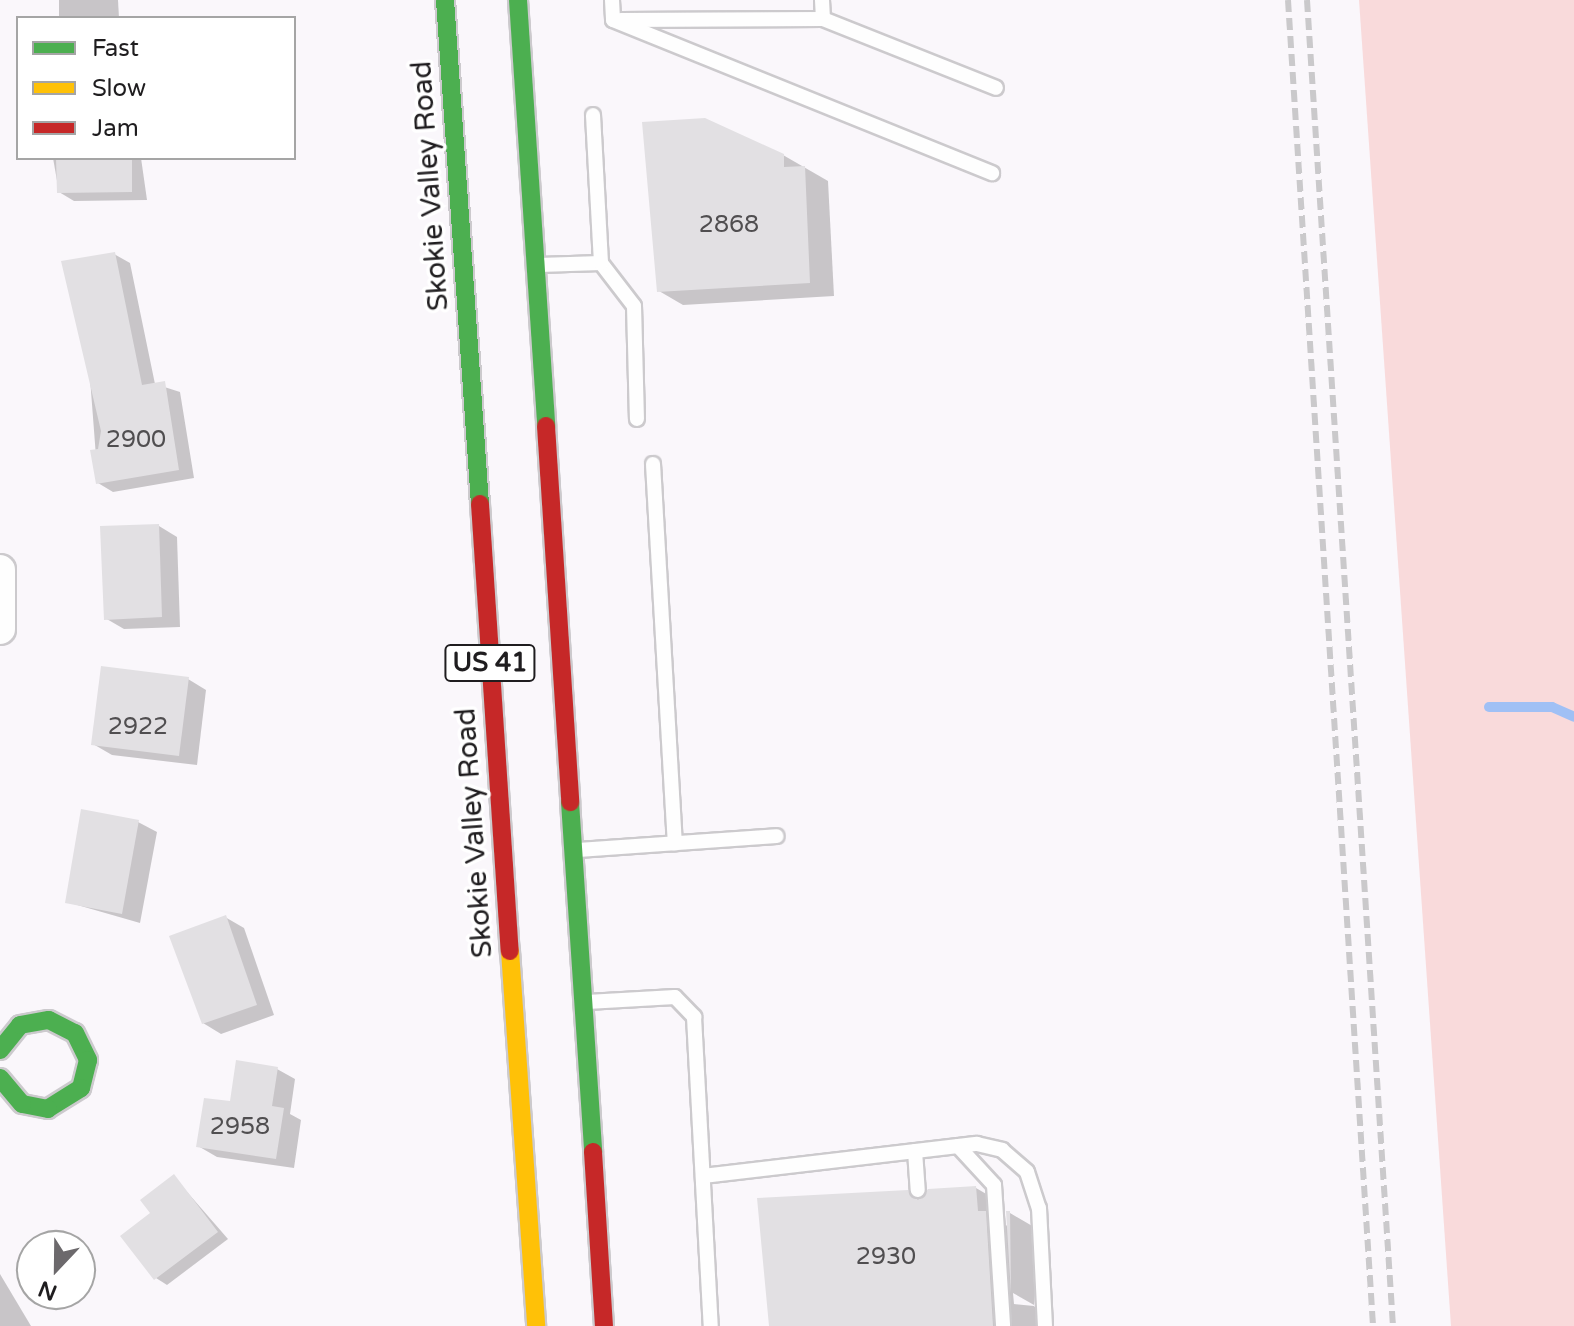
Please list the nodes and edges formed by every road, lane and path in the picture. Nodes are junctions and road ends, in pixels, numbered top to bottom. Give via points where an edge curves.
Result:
1 (445, 0) edge
2 (518, 0) edge
3 (612, 0) edge
4 (822, 0) edge
5 (823, 19) junction
6 (613, 20) junction
7 (996, 88) dead end
8 (593, 115) dead end
9 (992, 173) dead end
10 (601, 263) junction
11 (535, 265) junction
12 (637, 419) dead end
13 (653, 464) dead end
14 (0, 570) edge
15 (0, 629) edge
16 (777, 836) dead end
17 (675, 843) junction
18 (573, 851) junction
19 (583, 1003) junction
20 (0, 1048) edge
21 (0, 1078) edge
22 (958, 1146) junction
23 (915, 1151) junction
24 (703, 1176) junction
25 (918, 1190) dead end
26 (536, 1326) edge
27 (604, 1326) edge
28 (711, 1326) edge
29 (1003, 1326) edge
30 (1045, 1326) edge

1 - 26 main road, Skokie Valley Road / US 41
2 - 11 main road, US 41
3 - 6 lane
4 - 5 lane
5 - 6 lane
5 - 7 lane
6 - 9 lane
8 - 10 lane
10 - 11 lane
10 - 12 lane via 634,306
11 - 18 main road, US 41
13 - 17 lane
14 - 15 street
16 - 17 lane
17 - 18 lane
18 - 19 main road, US 41
19 - 24 lane via 675,997 689,1008
19 - 27 main road, US 41
20 - 21 main road via 20,1025 49,1020 75,1033 88,1060 81,1088 48,1109 22,1104
22 - 23 lane
22 - 29 lane via 994,1185
22 - 30 lane via 992,1146 1027,1172 1039,1208
23 - 24 lane
23 - 25 lane
24 - 28 lane

